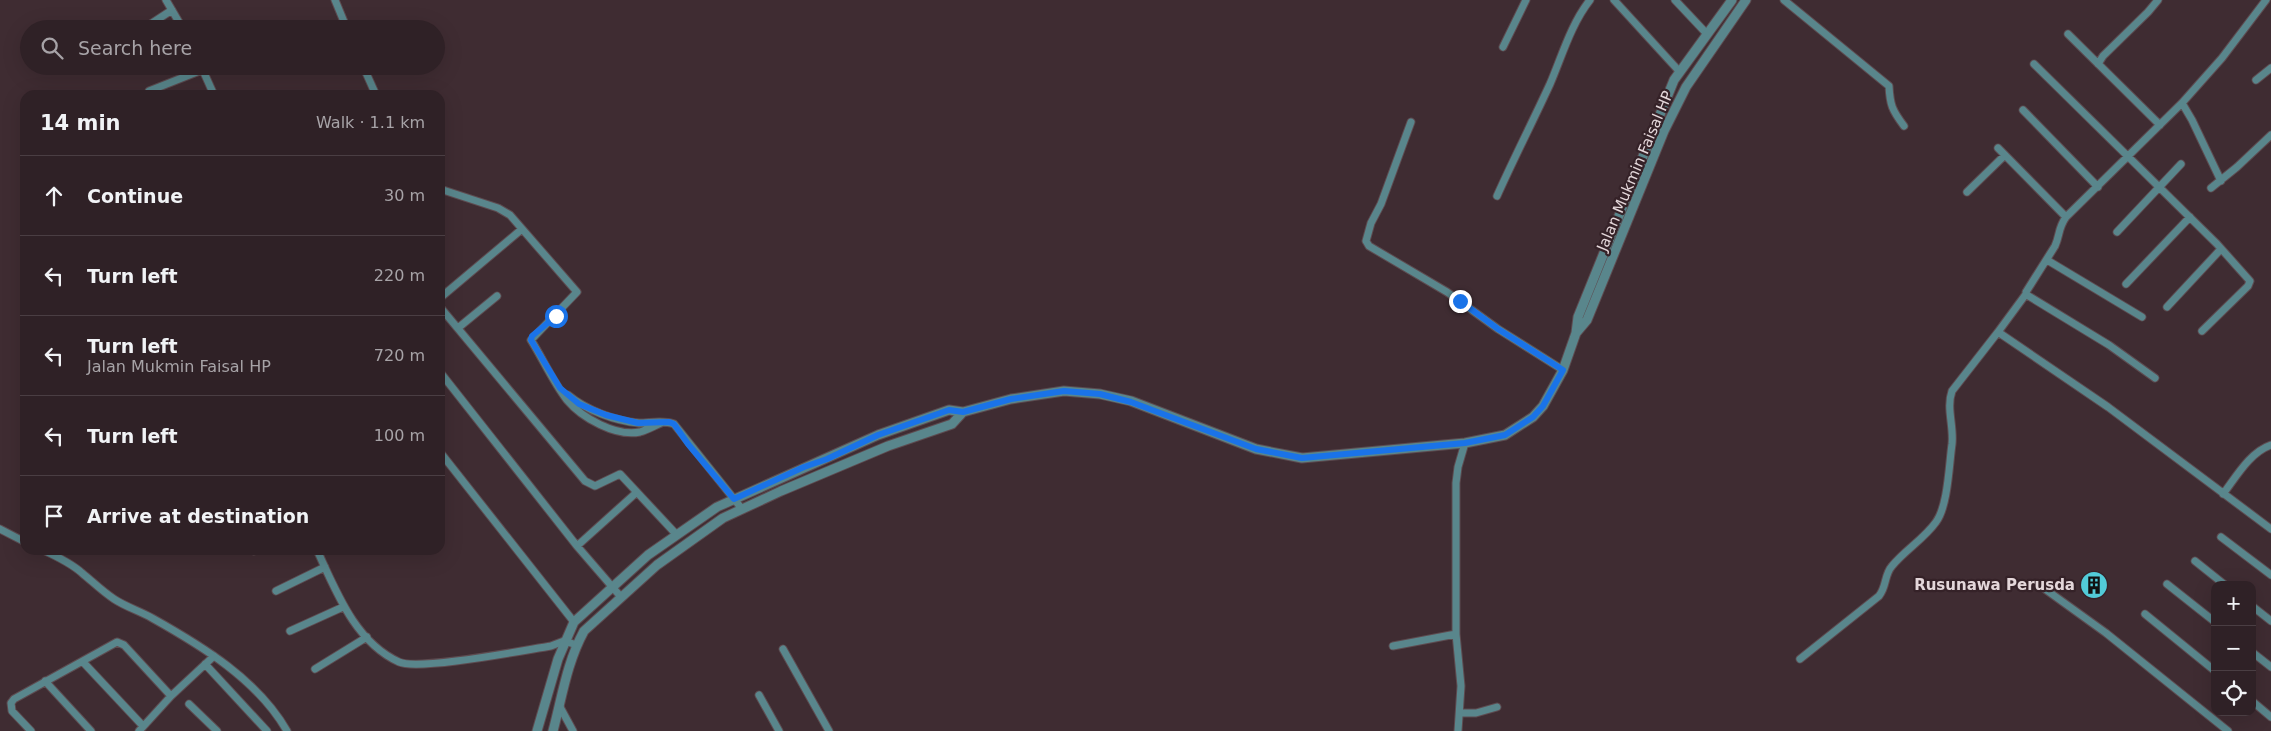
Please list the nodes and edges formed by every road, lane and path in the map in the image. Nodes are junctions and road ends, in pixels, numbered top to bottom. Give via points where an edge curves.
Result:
1 (166, 0) edge
2 (335, 0) edge
3 (1526, 0) edge
4 (1590, 0) edge
5 (1614, 0) edge
6 (1675, 0) edge
7 (1732, 0) edge
8 (1746, 0) edge
9 (1784, 0) edge
10 (2158, 0) edge
11 (2266, 0) edge
12 (172, 10) junction
13 (157, 20) edge
14 (178, 20) edge
15 (343, 20) edge
16 (1707, 34) junction
17 (2068, 34) dead end
18 (1502, 47) dead end
19 (2034, 64) dead end
20 (2098, 64) junction
21 (2271, 68) edge
22 (1679, 71) junction
23 (185, 75) edge
24 (204, 75) edge
25 (368, 75) edge
26 (2256, 80) dead end
27 (150, 90) edge
28 (212, 90) edge
29 (374, 90) edge
30 (2182, 103) junction
31 (2023, 110) dead end
32 (1411, 122) dead end
33 (2160, 125) junction
34 (1904, 126) dead end
35 (2271, 135) edge
36 (1998, 148) dead end
37 (2005, 155) junction
38 (2129, 156) junction
39 (2181, 164) dead end
40 (2221, 181) junction
41 (2098, 186) junction
42 (2159, 188) junction
43 (2211, 188) dead end
44 (445, 191) edge
45 (1967, 192) dead end
46 (1497, 196) dead end
47 (2066, 217) junction
48 (2190, 217) junction
49 (522, 228) junction
50 (2117, 232) dead end
51 (2221, 249) junction
52 (2047, 260) junction
53 (2126, 284) dead end
54 (445, 294) edge
55 (2026, 294) junction
56 (498, 296) dead end
57 (2167, 307) dead end
58 (445, 312) edge
59 (2142, 317) dead end
60 (458, 328) junction
61 (1998, 332) junction
62 (2202, 332) dead end
63 (1576, 333) junction
64 (1563, 370) junction
65 (445, 378) edge
66 (2154, 378) dead end
67 (560, 388) junction
68 (963, 412) junction
69 (661, 422) junction
70 (1465, 443) junction
71 (2271, 445) edge
72 (445, 458) edge
73 (637, 492) junction
74 (2223, 494) junction
75 (734, 499) junction
76 (742, 509) junction
77 (0, 529) edge
78 (2271, 529) edge
79 (676, 534) junction
80 (2221, 537) dead end
81 (20, 539) edge
82 (577, 546) junction
83 (52, 555) edge
84 (319, 555) edge
85 (2195, 561) dead end
86 (324, 567) junction
87 (2271, 575) edge
88 (2220, 581) edge
89 (2038, 584) dead end
90 (2167, 584) dead end
91 (612, 587) junction
92 (276, 591) dead end
93 (621, 597) junction
94 (343, 607) junction
95 (2256, 609) edge
96 (2145, 614) dead end
97 (2211, 619) edge
98 (2271, 621) edge
99 (574, 622) junction
100 (290, 631) dead end
101 (1456, 634) junction
102 (367, 637) junction
103 (564, 641) junction
104 (577, 645) junction
105 (1393, 646) dead end
106 (783, 649) dead end
107 (2256, 655) edge
108 (214, 656) junction
109 (1800, 659) dead end
110 (83, 662) junction
111 (206, 664) junction
112 (2271, 667) edge
113 (2211, 668) edge
114 (315, 669) dead end
115 (45, 681) junction
116 (759, 695) dead end
117 (171, 696) junction
118 (189, 704) dead end
119 (2256, 704) edge
120 (560, 707) junction
121 (1497, 707) dead end
122 (1460, 713) junction
123 (2271, 716) edge
124 (141, 728) edge
125 (31, 731) edge
126 (91, 731) edge
127 (217, 731) edge
128 (267, 731) edge
129 (287, 731) edge
130 (538, 731) edge
131 (553, 731) edge
132 (573, 731) edge
133 (779, 731) edge
134 (829, 731) edge
135 (1458, 731) edge
136 (2228, 731) edge

1 - 12 street
2 - 15 street
3 - 18 street
4 - 46 street via 1566,44
5 - 22 street
6 - 16 street
7 - 16 street, Jalan Mukmin Faisal HP
8 - 63 street, Jalan Mukmin Faisal HP via 1686,88 1664,131 1586,320
9 - 34 street via 1889,86 1891,107
10 - 20 street
11 - 30 street via 2222,58
12 - 13 street
12 - 14 street
16 - 22 street, Jalan Mukmin Faisal HP
17 - 20 street
19 - 38 street
20 - 33 street
21 - 26 street
22 - 63 street, Jalan Mukmin Faisal HP via 1578,317
23 - 27 street
24 - 28 street
25 - 29 street
30 - 33 street
30 - 40 street
31 - 41 street
32 - 64 street via 1381,204 1371,222 1366,240 1368,246 1447,292
33 - 38 street
35 - 40 street
36 - 37 street
37 - 45 street
37 - 47 street
38 - 41 street
38 - 42 street
39 - 42 street
40 - 43 street
41 - 47 street
42 - 48 street
42 - 50 street
44 - 49 street via 498,208
47 - 52 street via 2059,226 2058,238
48 - 51 street
48 - 53 street
49 - 54 street
49 - 67 street via 577,292 531,340
51 - 57 street
51 - 62 street via 2249,283
52 - 55 street
52 - 59 street
55 - 61 street
55 - 66 street via 2109,345
56 - 60 street
58 - 60 street
60 - 73 street via 585,481 595,486 620,474
61 - 74 street via 2108,407
61 - 109 street via 1952,391 1953,438 1945,495 1937,520 1892,566 1879,596
63 - 64 street, Jalan Mukmin Faisal HP
64 - 70 street, Jalan Mukmin Faisal HP via 1543,406 1533,417 1505,435
65 - 82 street
67 - 69 street via 579,404 598,412 638,423
67 - 69 street via 577,410 604,426 638,433
68 - 70 street, Jalan Mukmin Faisal HP via 1011,399 1064,391 1100,394 1131,402 1256,449 1302,458
68 - 75 street, Jalan Mukmin Faisal HP via 949,410 910,423
68 - 76 street, Jalan Mukmin Faisal HP via 952,424 888,446
69 - 75 street via 669,422 679,429
70 - 101 street via 1456,482
71 - 74 street via 2252,458
72 - 99 street
73 - 79 street
73 - 82 street
74 - 78 street
75 - 76 street
75 - 79 street, Jalan Mukmin Faisal HP
76 - 93 street, Jalan Mukmin Faisal HP via 683,545
77 - 81 street
79 - 91 street, Jalan Mukmin Faisal HP
80 - 87 street
82 - 91 street
83 - 108 street via 81,572 115,600 149,616
84 - 86 street
85 - 88 street
86 - 92 street
86 - 94 street
89 - 136 street via 2106,633
90 - 97 street
91 - 93 street
91 - 99 street, Jalan Mukmin Faisal HP
93 - 104 street, Jalan Mukmin Faisal HP via 592,622
94 - 100 street
94 - 102 street
95 - 98 street
96 - 113 street
99 - 103 street, Jalan Mukmin Faisal HP
101 - 105 street
101 - 122 street
102 - 103 street via 400,663 414,665 551,646
102 - 114 street
103 - 104 street
103 - 130 street, Jalan Mukmin Faisal HP
104 - 120 street, Jalan Mukmin Faisal HP
106 - 134 street
107 - 112 street
108 - 111 street
108 - 129 street via 258,694
110 - 115 street
110 - 117 street via 118,642
110 - 124 street
111 - 117 street
111 - 128 street
115 - 125 street via 11,703 12,710
115 - 126 street
116 - 133 street
117 - 124 street
118 - 127 street
119 - 123 street
120 - 131 street, Jalan Mukmin Faisal HP
120 - 132 street
121 - 122 street via 1482,712
122 - 135 street

